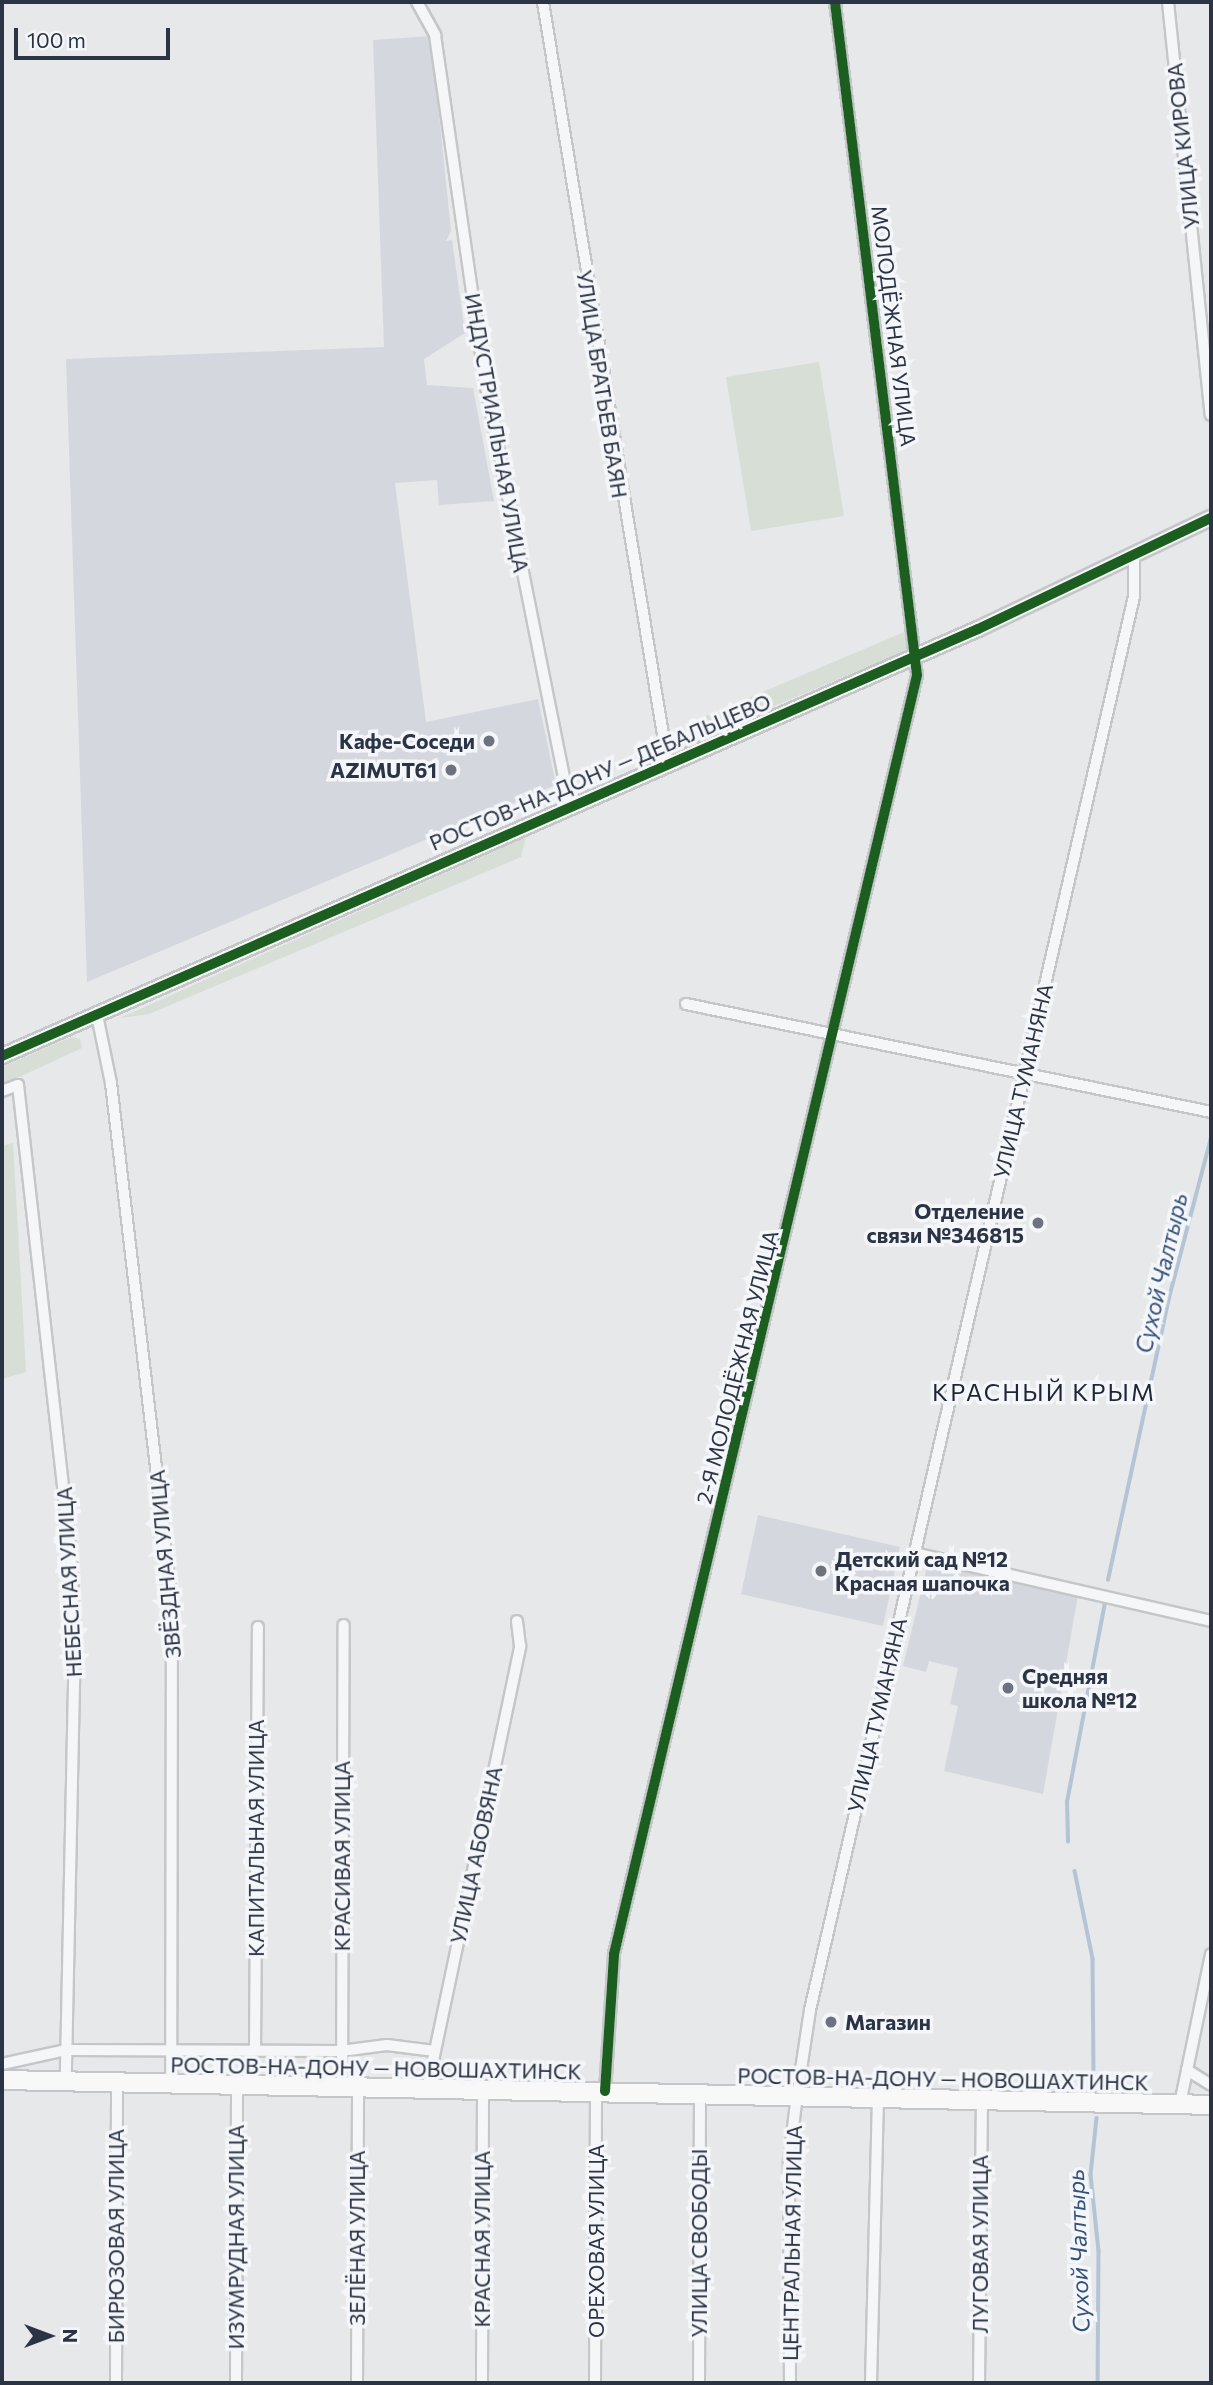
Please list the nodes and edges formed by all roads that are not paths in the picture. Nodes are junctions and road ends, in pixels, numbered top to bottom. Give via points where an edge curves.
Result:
1 (417, 2) edge
2 (543, 2) edge
3 (835, 2) edge
4 (1168, 2) edge
5 (1211, 415) edge
6 (1211, 518) edge
7 (1134, 558) junction
8 (919, 654) junction
9 (668, 765) junction
10 (570, 806) junction
11 (686, 1004) dead end
12 (97, 1014) junction
13 (837, 1033) junction
14 (2, 1056) edge
15 (1025, 1072) junction
16 (2, 1091) edge
17 (1211, 1112) edge
18 (914, 1553) junction
19 (517, 1621) dead end
20 (1211, 1621) edge
21 (344, 1625) dead end
22 (258, 1627) dead end
23 (1211, 1954) edge
24 (255, 2049) junction
25 (66, 2050) junction
26 (341, 2051) junction
27 (435, 2051) junction
28 (172, 2052) junction
29 (2, 2064) edge
30 (1187, 2070) junction
31 (2, 2080) edge
32 (66, 2081) junction
33 (171, 2083) junction
34 (1211, 2085) edge
35 (2, 2087) edge
36 (117, 2088) junction
37 (427, 2089) junction
38 (350, 2090) junction
39 (237, 2091) junction
40 (601, 2095) junction
41 (483, 2096) junction
42 (796, 2099) junction
43 (700, 2102) junction
44 (878, 2104) junction
45 (1180, 2104) junction
46 (982, 2105) junction
47 (1211, 2107) edge
48 (116, 2383) edge
49 (236, 2383) edge
50 (357, 2383) edge
51 (482, 2383) edge
52 (595, 2383) edge
53 (699, 2383) edge
54 (790, 2383) edge
55 (871, 2383) edge
56 (979, 2383) edge

1 - 10 street, ИНДУСТРИАЛЬНАЯ УЛИЦА via 435,35 485,382
2 - 9 street, УЛИЦА БРАТЬЕВ БАЯН
3 - 8 street, МОЛОДЁЖНАЯ УЛИЦА
4 - 5 street, УЛИЦА КИРОВА
6 - 7 street, РОСТОВ-НА-ДОНУ — ДЕБАЛЬЦЕВО
7 - 8 street, РОСТОВ-НА-ДОНУ — ДЕБАЛЬЦЕВО
7 - 15 street, УЛИЦА ТУМАНЯНА via 1134,597
8 - 9 street, РОСТОВ-НА-ДОНУ — ДЕБАЛЬЦЕВО
8 - 13 street, 2-Я МОЛОДЁЖНАЯ УЛИЦА
9 - 10 street, РОСТОВ-НА-ДОНУ — ДЕБАЛЬЦЕВО
10 - 12 street, РОСТОВ-НА-ДОНУ — ДЕБАЛЬЦЕВО
11 - 13 street
12 - 14 street, РОСТОВ-НА-ДОНУ — ДЕБАЛЬЦЕВО
12 - 28 street, ЗВЁЗДНАЯ УЛИЦА via 106,1048 172,1604
13 - 15 street
13 - 40 street, 2-Я МОЛОДЁЖНАЯ УЛИЦА via 614,1954
15 - 17 street
15 - 18 street, УЛИЦА ТУМАНЯНА
16 - 25 street, НЕБЕСНАЯ УЛИЦА via 18,1085 54,1376 75,1637
18 - 20 street
18 - 42 street, УЛИЦА ТУМАНЯНА via 810,2010
19 - 27 street, УЛИЦА АБОВЯНА via 520,1646
21 - 26 street, КРАСИВАЯ УЛИЦА
22 - 24 street, КАПИТАЛЬНАЯ УЛИЦА
23 - 30 street
24 - 26 street
24 - 28 street
25 - 28 street
25 - 29 street
25 - 32 street, НЕБЕСНАЯ УЛИЦА
26 - 27 street via 387,2045
26 - 38 street, КРАСИВАЯ УЛИЦА
27 - 37 street, УЛИЦА АБОВЯНА
28 - 33 street, ЗВЁЗДНАЯ УЛИЦА
30 - 34 street
30 - 45 street
31 - 32 main road, РОСТОВ-НА-ДОНУ — НОВОШАХТИНСК
32 - 33 main road, РОСТОВ-НА-ДОНУ — НОВОШАХТИНСК
33 - 38 main road, РОСТОВ-НА-ДОНУ — НОВОШАХТИНСК
35 - 36 main road, РОСТОВ-НА-ДОНУ — НОВОШАХТИНСК
36 - 39 main road, РОСТОВ-НА-ДОНУ — НОВОШАХТИНСК
36 - 48 street, БИРЮЗОВАЯ УЛИЦА
37 - 38 main road, РОСТОВ-НА-ДОНУ — НОВОШАХТИНСК
37 - 40 main road, РОСТОВ-НА-ДОНУ — НОВОШАХТИНСК
38 - 39 main road, РОСТОВ-НА-ДОНУ — НОВОШАХТИНСК
38 - 41 main road, РОСТОВ-НА-ДОНУ — НОВОШАХТИНСК
38 - 50 street, ЗЕЛЁНАЯ УЛИЦА
39 - 49 street, ИЗУМРУДНАЯ УЛИЦА
40 - 41 main road, РОСТОВ-НА-ДОНУ — НОВОШАХТИНСК
40 - 42 main road, РОСТОВ-НА-ДОНУ — НОВОШАХТИНСК
40 - 43 main road, РОСТОВ-НА-ДОНУ — НОВОШАХТИНСК
40 - 52 street, ОРЕХОВАЯ УЛИЦА
41 - 51 street, КРАСНАЯ УЛИЦА
42 - 43 main road, РОСТОВ-НА-ДОНУ — НОВОШАХТИНСК
42 - 44 main road, РОСТОВ-НА-ДОНУ — НОВОШАХТИНСК
42 - 45 main road, РОСТОВ-НА-ДОНУ — НОВОШАХТИНСК
42 - 54 street, ЦЕНТРАЛЬНАЯ УЛИЦА via 789,2160
43 - 53 street, УЛИЦА СВОБОДЫ
44 - 46 main road, РОСТОВ-НА-ДОНУ — НОВОШАХТИНСК
44 - 55 street
45 - 47 main road, РОСТОВ-НА-ДОНУ — НОВОШАХТИНСК
46 - 47 main road, РОСТОВ-НА-ДОНУ — НОВОШАХТИНСК
46 - 56 street, ЛУГОВАЯ УЛИЦА

